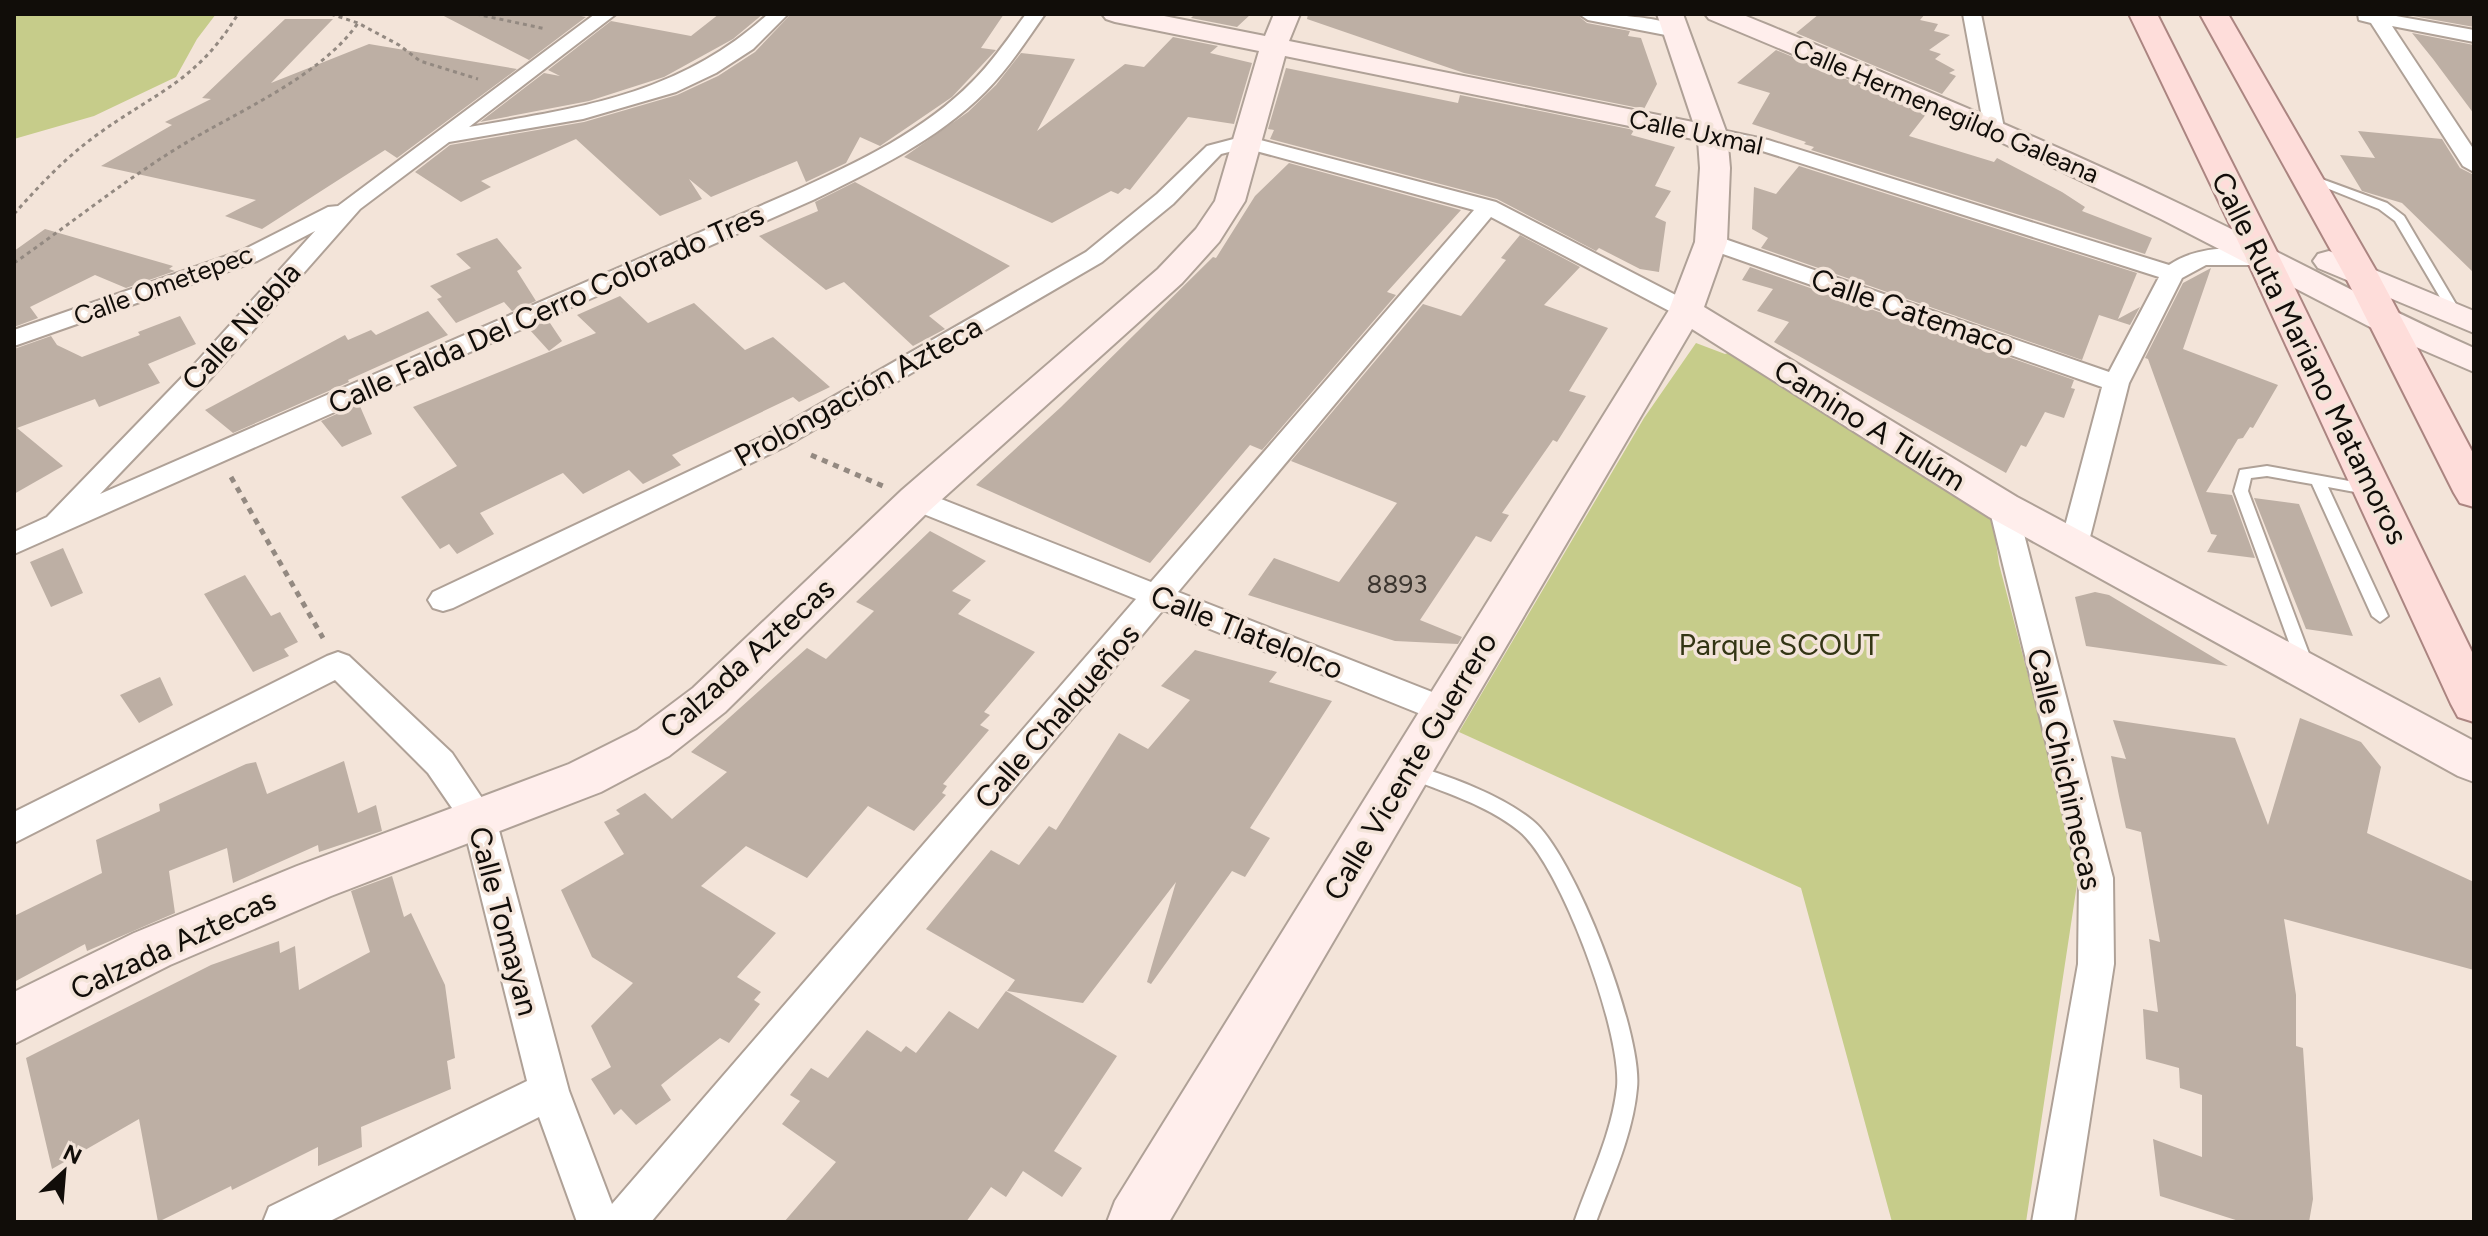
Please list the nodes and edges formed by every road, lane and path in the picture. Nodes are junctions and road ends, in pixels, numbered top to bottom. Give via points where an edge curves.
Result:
1 (238, 14) edge
2 (331, 14) edge
3 (476, 14) edge
4 (607, 14) edge
5 (779, 14) edge
6 (1036, 14) edge
7 (1115, 14) edge
8 (1287, 14) edge
9 (1588, 14) edge
10 (1718, 14) edge
11 (1972, 14) edge
12 (2143, 14) edge
13 (2214, 14) edge
14 (2357, 14) edge
15 (2376, 16) edge
16 (1673, 22) edge
17 (358, 23) junction
18 (578, 36) junction
19 (2474, 36) edge
20 (1274, 46) junction
21 (515, 85) junction
22 (1994, 128) junction
23 (1712, 134) junction
24 (445, 137) junction
25 (1245, 142) junction
26 (2474, 166) edge
27 (2305, 176) junction
28 (352, 204) junction
29 (1488, 207) junction
30 (14, 214) edge
31 (1711, 242) junction
32 (2256, 244) junction
33 (14, 263) edge
34 (2172, 274) junction
35 (2361, 274) junction
36 (1686, 310) junction
37 (2465, 319) edge
38 (2384, 321) junction
39 (14, 338) edge
40 (2474, 361) edge
41 (2116, 383) junction
42 (777, 440) junction
43 (217, 452) junction
44 (2317, 479) junction
45 (2373, 490) junction
46 (2474, 493) edge
47 (916, 500) junction
48 (2003, 507) junction
49 (49, 529) junction
50 (14, 544) edge
51 (2074, 545) junction
52 (1159, 597) junction
53 (443, 600) dead end
54 (2380, 616) dead end
55 (338, 664) junction
56 (2308, 672) junction
57 (2474, 704) edge
58 (1444, 710) junction
59 (2474, 763) edge
60 (1408, 770) junction
61 (479, 819) junction
62 (14, 828) edge
63 (14, 1019) edge
64 (549, 1091) junction
65 (1586, 1220) dead end
66 (284, 1222) edge
67 (598, 1222) edge
68 (624, 1222) edge
69 (1136, 1222) edge
70 (2053, 1222) edge

1 - 30 path via 220,46 180,85 77,150
2 - 17 path
3 - 18 path
4 - 18 street, Calle Niebla
5 - 24 street via 707,71 611,108
6 - 43 street, Calle Falda Del Cerro Colorado Tres via 979,88 889,154 791,202
7 - 20 street, Calle Uxmal
8 - 20 street, Calzada Aztecas
9 - 16 street
10 - 22 street, Calle Hermenegildo Galeana
11 - 22 street
12 - 32 main road, Calle Ruta Mariano Matamoros
13 - 27 main road
14 - 15 street
15 - 19 street
15 - 26 street
16 - 23 street, Calle Vicente Guerrero
17 - 21 path via 420,61
17 - 33 path via 347,39 309,69 179,147
18 - 21 street, Calle Niebla
20 - 23 street, Calle Uxmal
20 - 25 street, Calzada Aztecas
21 - 24 street, Calle Niebla
22 - 32 street, Calle Hermenegildo Galeana via 2172,212
23 - 31 street, Calle Vicente Guerrero
23 - 34 street, Calle Uxmal via 1761,144
24 - 28 street, Calle Niebla
25 - 29 street, Camino A Tulúm
25 - 42 street, Prolongación Azteca via 1214,150 1094,257
25 - 47 street, Calzada Aztecas via 1230,201 1208,235 1170,276
27 - 35 main road
27 - 37 lane via 2383,206 2400,219
28 - 39 street, Calle Ometepec via 249,256
28 - 49 street, Calle Niebla via 202,372
29 - 36 street, Camino A Tulúm
29 - 52 street, Calle Chalqueños
31 - 36 street, Calle Vicente Guerrero
31 - 41 street, Calle Catemaco
32 - 34 street via 2199,257
32 - 35 street
32 - 38 street
32 - 45 main road, Calle Ruta Mariano Matamoros
34 - 41 street
35 - 37 street
35 - 38 main road
36 - 48 street, Camino A Tulúm
36 - 58 street, Calle Vicente Guerrero
38 - 40 street
38 - 46 main road
41 - 51 street
42 - 47 path
42 - 53 street, Prolongación Azteca
43 - 49 street, Calle Falda Del Cerro Colorado Tres
43 - 55 path
44 - 45 lane
44 - 54 lane
44 - 56 lane via 2267,471 2245,474 2241,491
45 - 57 main road, Calle Ruta Mariano Matamoros
47 - 52 street, Calle Tlatelolco
47 - 61 street, Calzada Aztecas via 709,700 653,743 585,778
48 - 51 street, Camino A Tulúm
48 - 70 street, Calle Chichimecas via 2096,878 2096,964
49 - 50 street, Calle Falda Del Cerro Colorado Tres
51 - 56 street, Camino A Tulúm
52 - 58 street, Calle Tlatelolco
52 - 68 street, Calle Chalqueños
55 - 61 street, Calle Tomayan via 440,763
55 - 62 street
56 - 59 street, Camino A Tulúm
58 - 60 street, Calle Vicente Guerrero
60 - 65 lane via 1482,801 1533,831 1567,888 1621,1026 1628,1068 1622,1116
60 - 69 street, Calle Vicente Guerrero
61 - 63 street, Calzada Aztecas via 152,949
61 - 64 street, Calle Tomayan
64 - 66 street
64 - 67 street, Calle Tomayan

